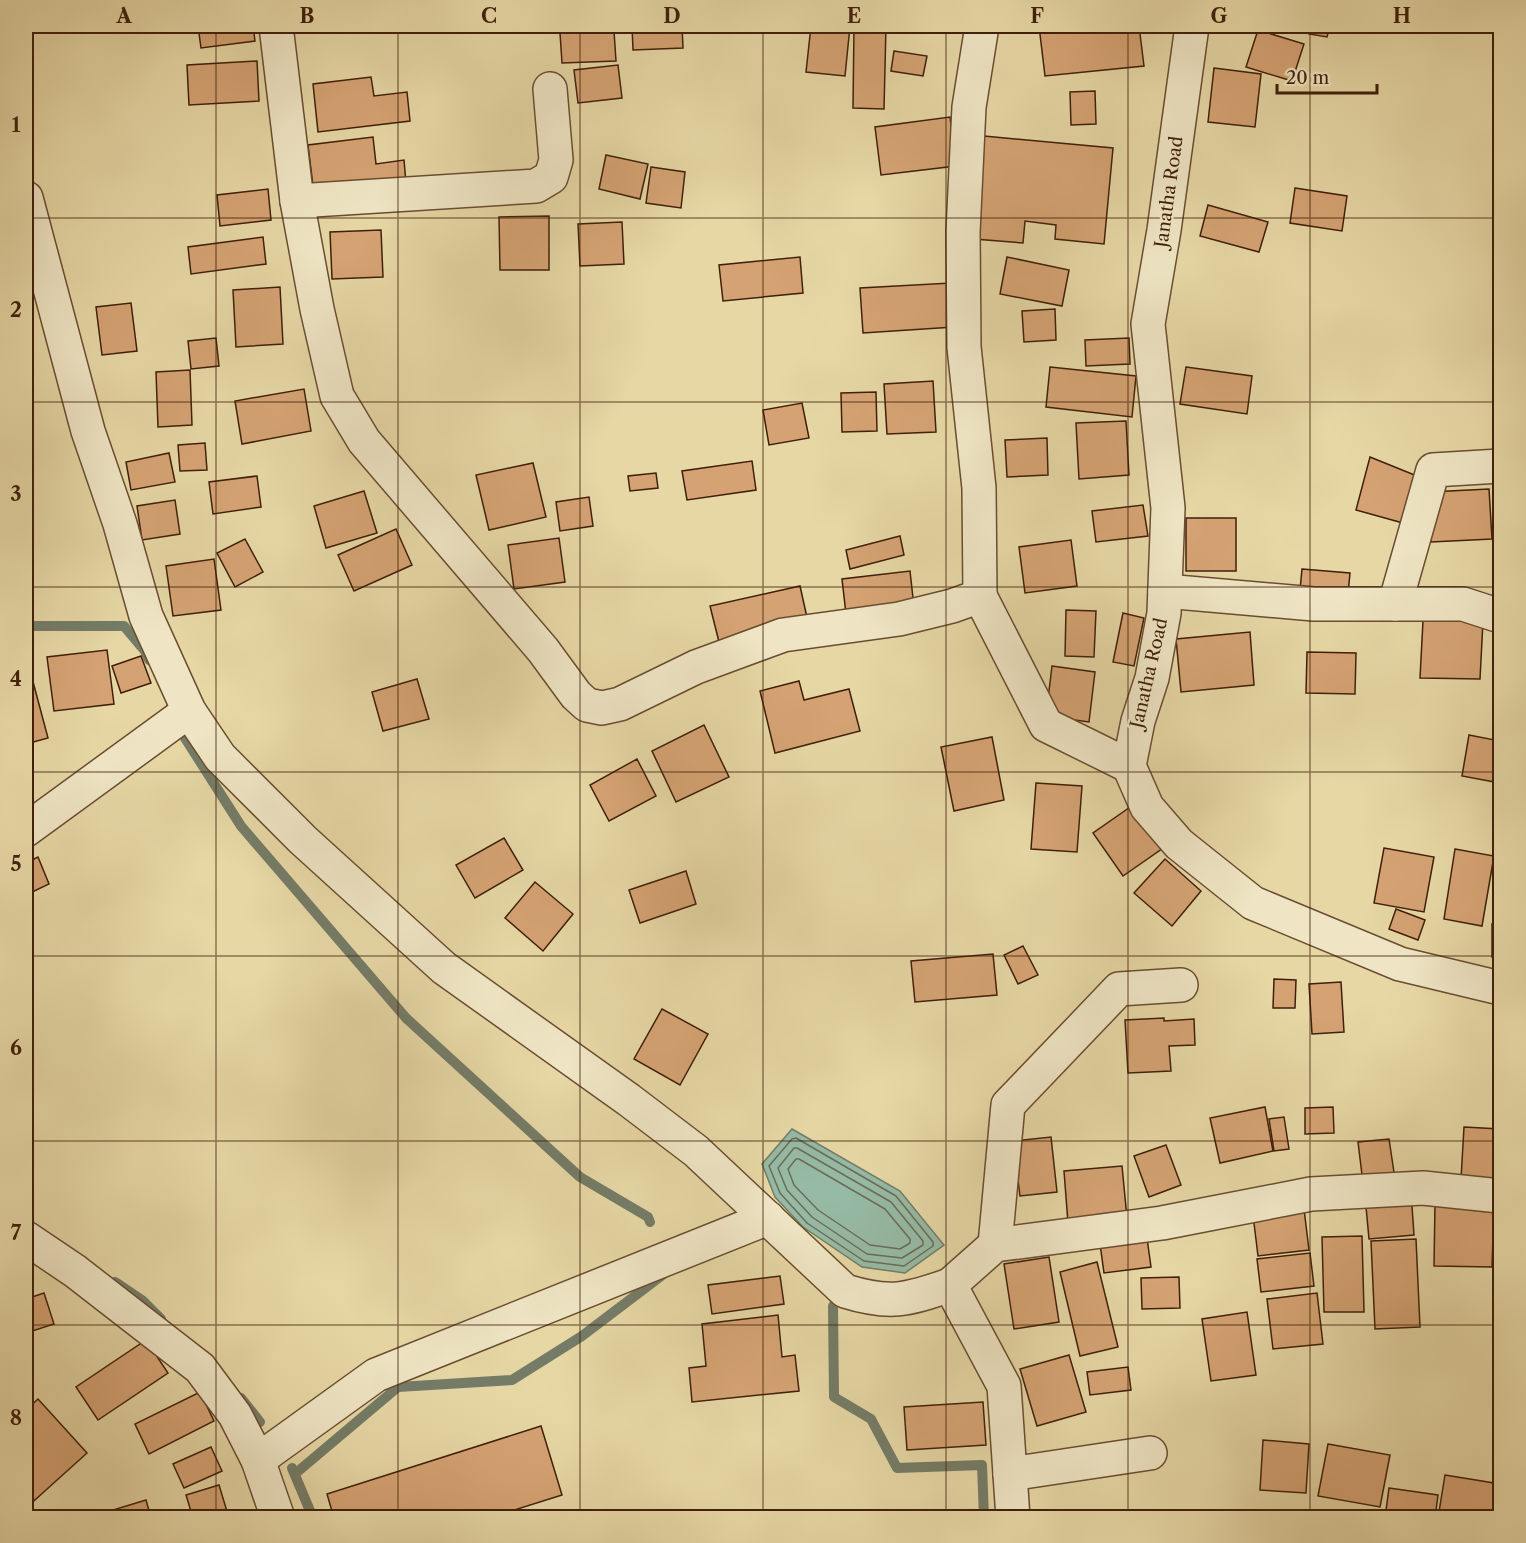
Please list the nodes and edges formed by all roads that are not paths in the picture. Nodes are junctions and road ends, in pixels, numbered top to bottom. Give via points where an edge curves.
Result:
1 (276, 26) edge
2 (982, 26) edge
3 (1192, 26) edge
4 (550, 89) dead end
5 (26, 198) edge
6 (297, 201) junction
7 (1500, 466) edge
8 (1165, 591) junction
9 (981, 596) junction
10 (1395, 604) junction
11 (1500, 616) edge
12 (189, 711) junction
13 (1129, 766) junction
14 (26, 830) edge
15 (1181, 985) dead end
16 (1500, 988) edge
17 (1500, 1196) edge
18 (768, 1218) junction
19 (26, 1238) edge
20 (995, 1245) junction
21 (950, 1285) junction
22 (1150, 1453) dead end
23 (258, 1460) junction
24 (1010, 1474) junction
25 (278, 1518) edge
26 (1012, 1518) edge

1 - 6 street
2 - 9 street via 969,107 963,232 964,347 979,488
3 - 8 street, Janatha Road via 1148,324 1168,508
4 - 6 street via 556,160 551,177 536,186
5 - 12 street via 88,432 146,616
6 - 9 street via 337,396 364,441 587,705 602,708 620,704 696,667 783,635 899,619
7 - 10 street via 1433,470
8 - 10 street via 1314,604
8 - 13 street, Janatha Road via 1152,678 1137,721
9 - 13 street via 1046,725
10 - 11 street via 1463,604
12 - 14 street
12 - 18 street via 219,758 444,968 688,1145
13 - 16 street via 1147,807 1179,844 1253,903 1400,964
15 - 20 street via 1119,989 1008,1105
17 - 20 street via 1423,1188 1311,1194 1162,1223
18 - 21 street via 845,1291 893,1301
18 - 23 street via 376,1376
19 - 23 street via 200,1368 235,1415
20 - 21 street
21 - 24 street via 1004,1386
22 - 24 street
23 - 25 street
24 - 26 street

